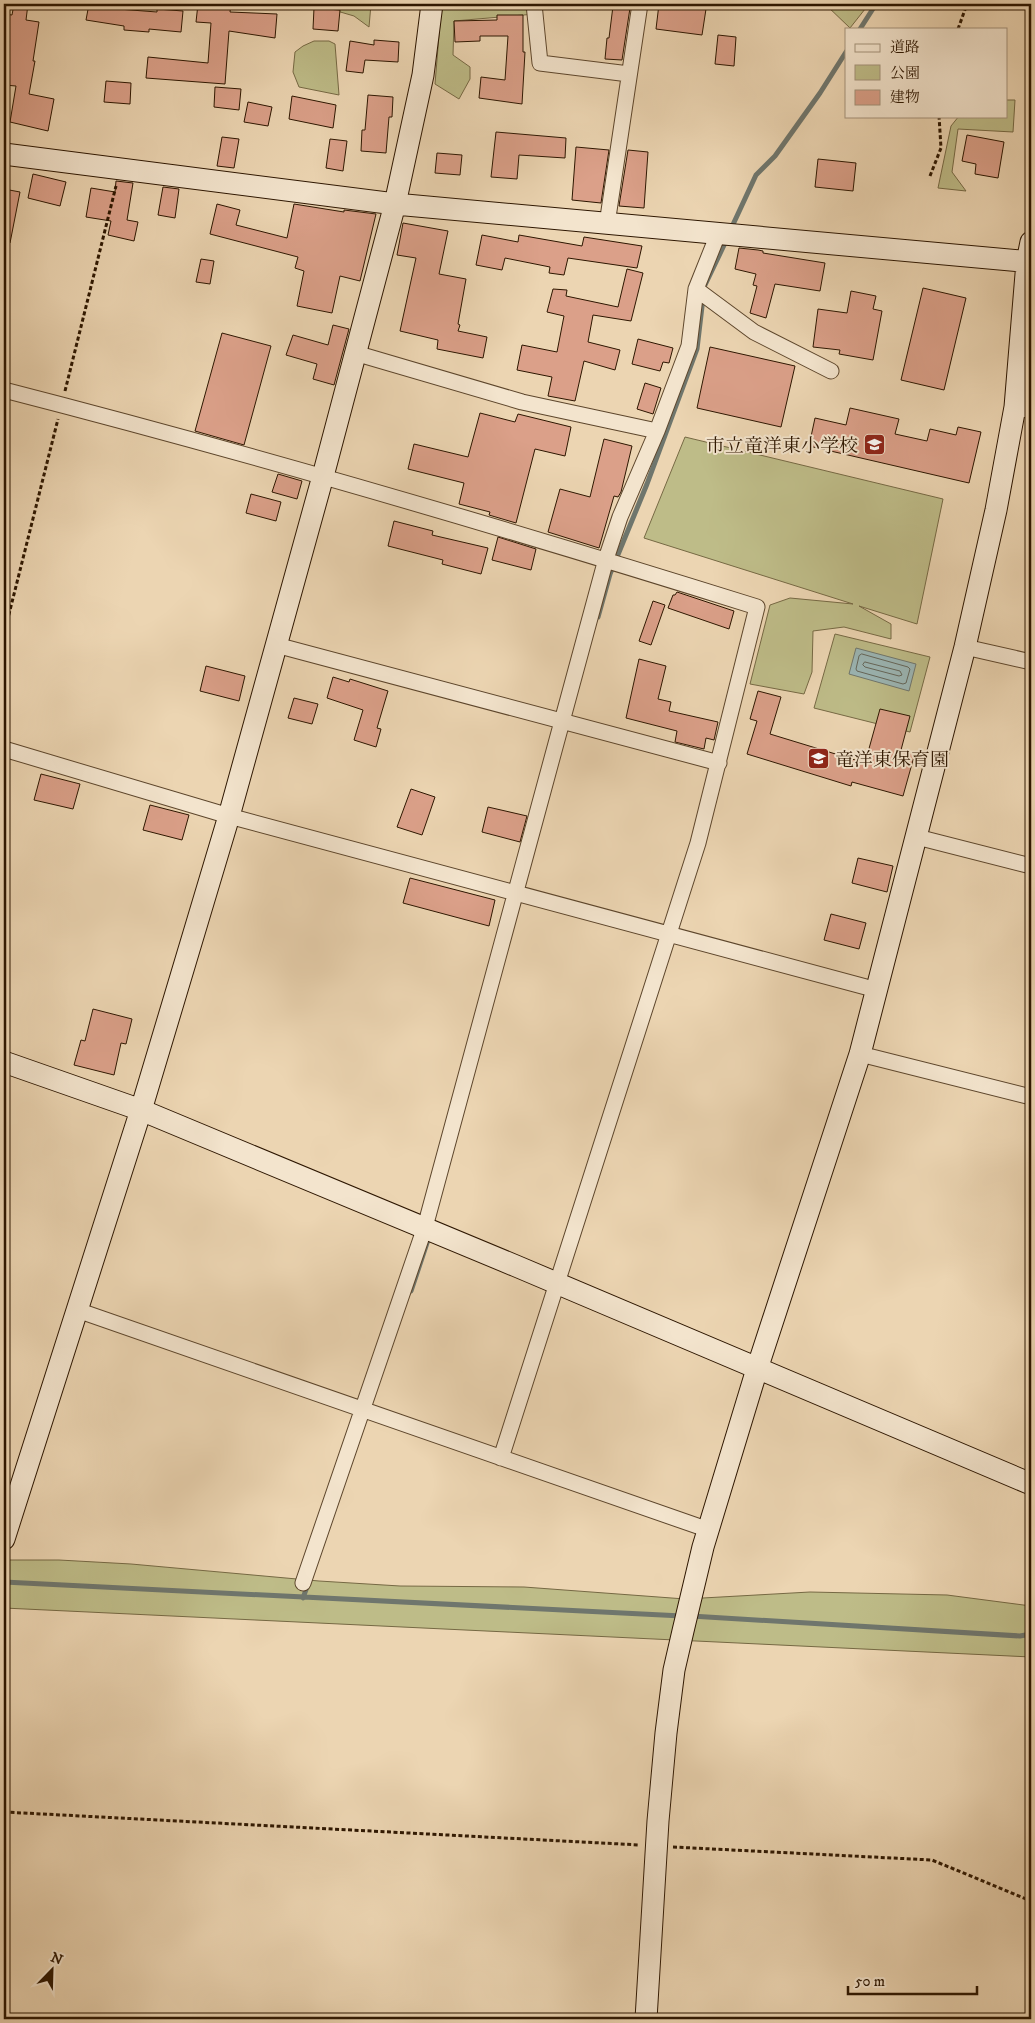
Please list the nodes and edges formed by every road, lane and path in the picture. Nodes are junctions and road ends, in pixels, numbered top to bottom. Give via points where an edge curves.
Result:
1 (432, 4) edge
2 (534, 4) edge
3 (640, 4) edge
4 (966, 4) edge
5 (958, 28) edge
6 (629, 74) junction
7 (940, 118) edge
8 (4, 154) edge
9 (121, 168) junction
10 (930, 176) dead end
11 (395, 204) junction
12 (607, 224) junction
13 (718, 234) junction
14 (1030, 255) edge
15 (696, 289) junction
16 (355, 353) junction
17 (831, 371) dead end
18 (4, 390) edge
19 (62, 404) junction
20 (1023, 409) edge
21 (656, 432) junction
22 (323, 476) junction
23 (606, 559) junction
24 (4, 634) edge
25 (276, 645) junction
26 (965, 646) junction
27 (1031, 662) edge
28 (562, 722) junction
29 (4, 750) edge
30 (719, 763) junction
31 (229, 816) junction
32 (917, 837) junction
33 (1031, 866) edge
34 (517, 893) junction
35 (668, 934) junction
36 (877, 990) junction
37 (860, 1054) junction
38 (4, 1062) edge
39 (1031, 1097) edge
40 (141, 1110) junction
41 (425, 1227) junction
42 (557, 1283) junction
43 (77, 1310) junction
44 (757, 1369) junction
45 (362, 1409) junction
46 (501, 1458) junction
47 (1031, 1484) edge
48 (5, 1530) edge
49 (708, 1530) junction
50 (303, 1583) dead end
51 (4, 1812) edge
52 (656, 1846) junction
53 (1031, 1901) edge
54 (646, 2019) edge

1 - 11 street via 423,75
2 - 6 street via 540,63
3 - 6 street
4 - 5 path
6 - 12 street
7 - 10 path via 941,148
8 - 9 street
9 - 11 street
9 - 19 path
11 - 12 street
11 - 16 street
12 - 13 street
13 - 14 street
13 - 15 street
14 - 20 street
15 - 17 street via 754,332
15 - 21 street via 689,346
16 - 21 street via 522,402
16 - 22 street
18 - 19 street
19 - 22 street
19 - 24 path
20 - 26 street
21 - 23 street
22 - 23 street
22 - 25 street
23 - 28 street
23 - 30 street via 757,607
25 - 28 street
25 - 31 street
26 - 27 street
26 - 32 street
28 - 30 street
28 - 34 street
29 - 31 street
30 - 35 street via 698,843
31 - 34 street
31 - 40 street
32 - 33 street
32 - 36 street
34 - 35 street
34 - 41 street
35 - 36 street
35 - 42 street
36 - 37 street
37 - 39 street
37 - 44 street
38 - 40 street
40 - 41 street
40 - 43 street
41 - 42 street
41 - 45 street
42 - 44 street
42 - 46 street
43 - 45 street
43 - 48 street
44 - 47 street
44 - 49 street
45 - 46 street
45 - 50 street
46 - 49 street
49 - 52 street via 674,1670
51 - 52 path
52 - 53 path via 932,1860
52 - 54 street

